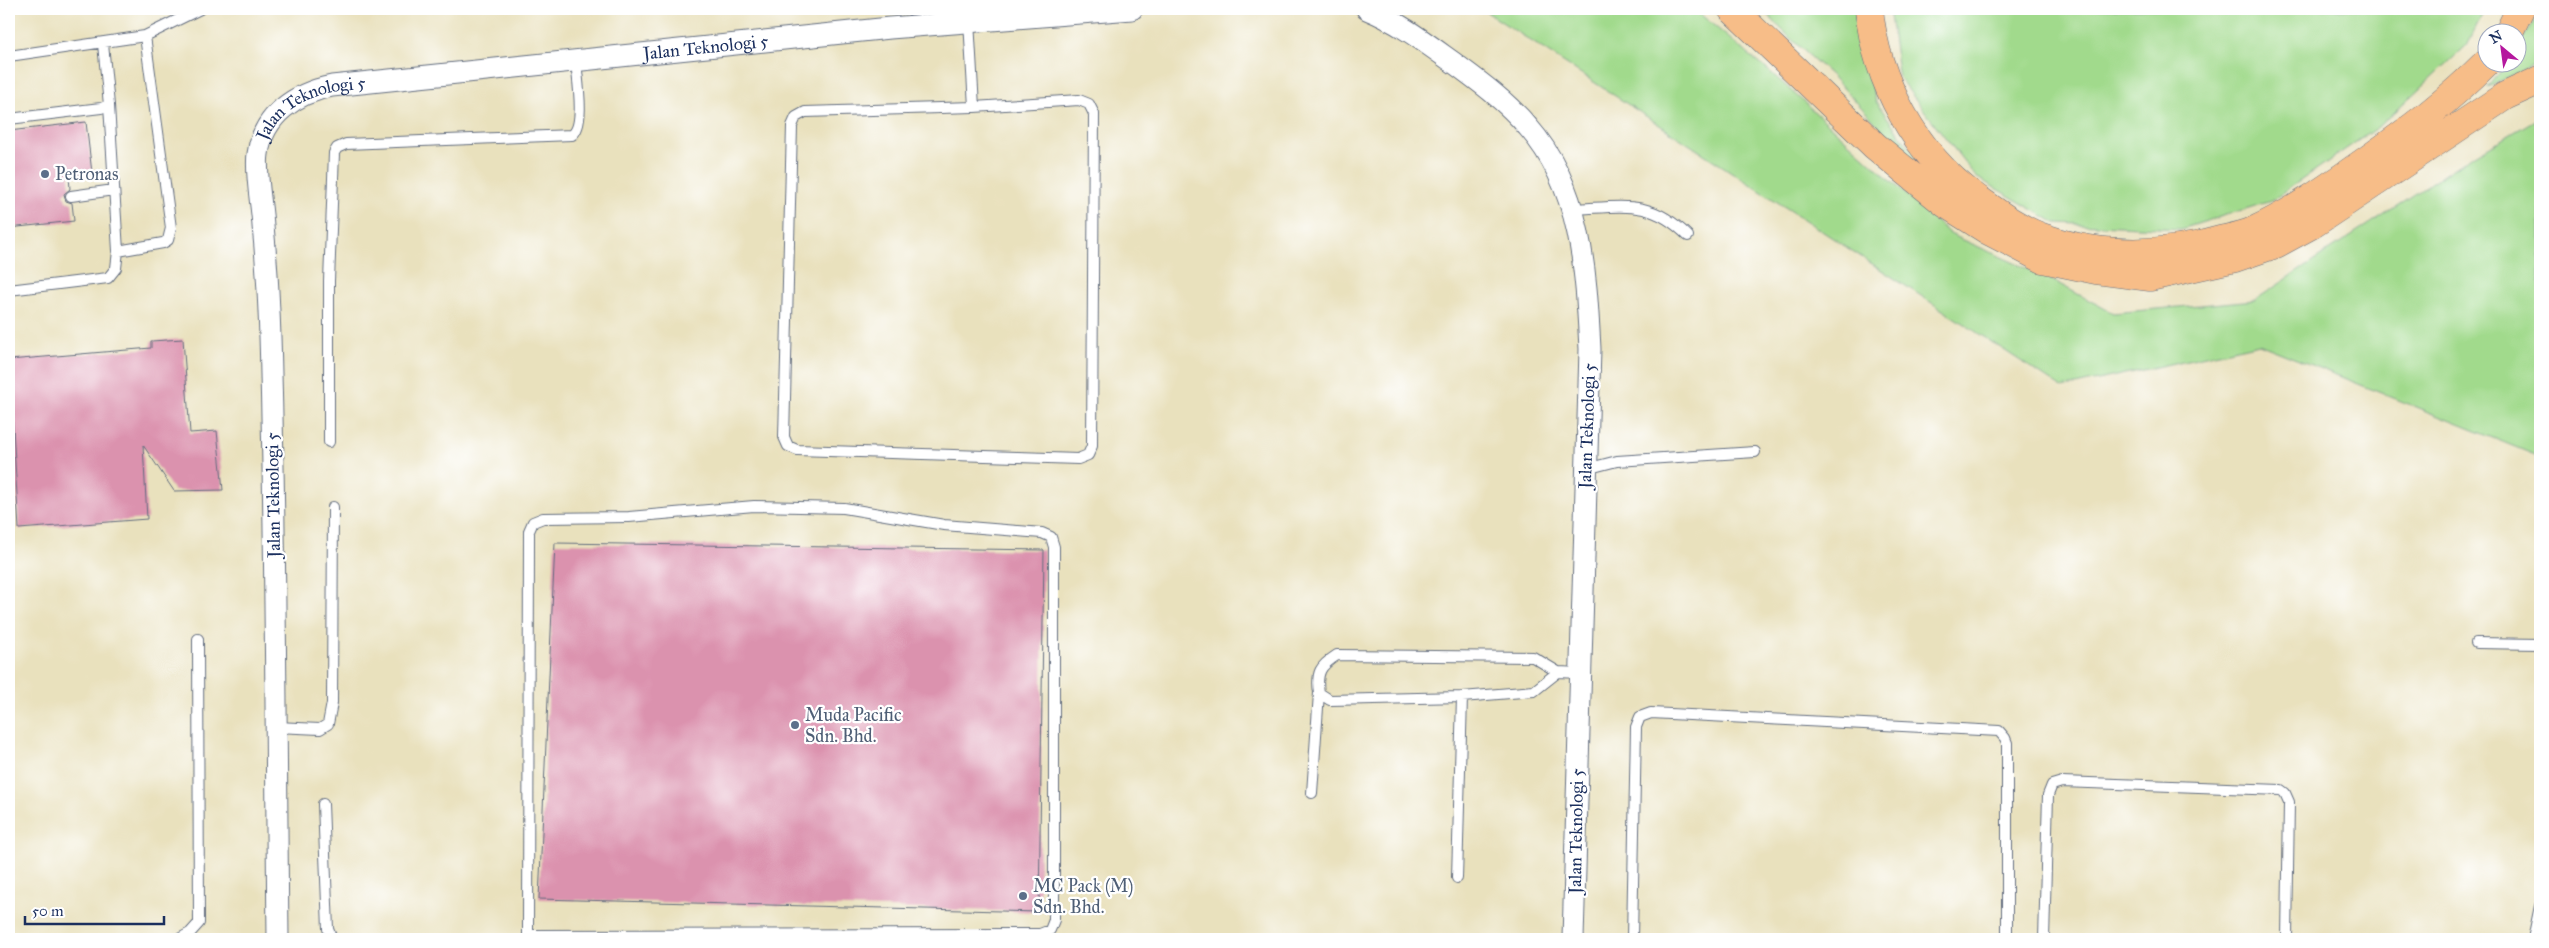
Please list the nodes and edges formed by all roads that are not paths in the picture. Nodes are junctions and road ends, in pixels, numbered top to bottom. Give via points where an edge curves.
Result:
1 (200, 9) edge
2 (1132, 9) edge
3 (1367, 9) edge
4 (1732, 9) edge
5 (1869, 9) edge
6 (2520, 9) edge
7 (969, 22) junction
8 (2514, 22) edge
9 (145, 36) junction
10 (103, 44) junction
11 (9, 56) edge
12 (576, 60) junction
13 (2476, 72) edge
14 (2540, 80) edge
15 (109, 105) junction
16 (974, 108) junction
17 (9, 118) edge
18 (114, 190) junction
19 (71, 196) dead end
20 (1573, 209) junction
21 (1688, 236) dead end
22 (118, 251) junction
23 (9, 290) edge
24 (329, 442) dead end
25 (1754, 452) dead end
26 (1586, 469) junction
27 (333, 507) dead end
28 (198, 639) dead end
29 (2476, 643) dead end
30 (2540, 644) edge
31 (1558, 672) junction
32 (1580, 673) junction
33 (1319, 693) junction
34 (1462, 697) junction
35 (276, 727) junction
36 (1312, 793) dead end
37 (323, 804) dead end
38 (1457, 878) dead end
39 (2540, 906) edge
40 (528, 937) edge
41 (179, 939) edge
42 (278, 939) edge
43 (332, 939) edge
44 (1573, 939) edge
45 (1632, 939) edge
46 (2007, 939) edge
47 (2044, 939) edge
48 (2287, 939) edge
49 (2533, 939) edge

1 - 9 lane
2 - 7 street, Jalan Teknologi 5
3 - 20 street, Jalan Teknologi 5 via 1407,29 1485,85 1510,108 1545,150
4 - 14 highway via 1875,146 1946,204 1986,230 2043,259 2150,277 2235,258 2276,244 2313,224 2505,96
5 - 13 highway via 1884,71 1901,110 1925,151 1957,184 1998,214 2044,238 2094,249 2151,254 2202,246 2253,231 2304,204 2426,118
6 - 8 highway
7 - 12 street, Jalan Teknologi 5
7 - 16 lane
9 - 10 lane
9 - 22 lane via 171,228 168,240 162,244
10 - 11 lane
10 - 15 lane
12 - 24 lane via 580,121 572,134 346,144 337,148 333,158
12 - 35 street, Jalan Teknologi 5 via 311,90 274,116 264,135 258,155 271,363
15 - 17 lane
15 - 18 lane
16 - 16 lane via 1079,100 1093,108 1091,451 1078,459 792,449 784,436 793,121 805,112
18 - 19 lane
18 - 22 lane
20 - 21 lane via 1631,206 1649,209 1674,222
20 - 26 street, Jalan Teknologi 5 via 1588,299 1590,349
22 - 23 lane via 116,268 108,278
25 - 26 lane via 1617,461
26 - 32 street, Jalan Teknologi 5
27 - 35 lane via 332,703 328,724 320,729
28 - 41 lane via 199,923
29 - 30 lane
31 - 32 lane
31 - 33 lane via 1533,657 1337,655 1322,665 1317,679
31 - 34 lane via 1534,691
32 - 44 street, Jalan Teknologi 5
33 - 34 lane via 1330,700
33 - 36 lane
34 - 38 lane
35 - 42 street, Jalan Teknologi 5
37 - 43 lane via 328,929
39 - 49 lane
40 - 40 lane via 529,531 533,522 543,518 629,517 754,506 844,508 944,525 1042,533 1051,537 1054,547 1054,920 1050,930 1040,934
45 - 46 lane via 1636,727 1640,717 1650,713 1998,731 2003,734 2006,743
47 - 48 lane via 2048,795 2052,785 2062,782 2281,790 2289,802

